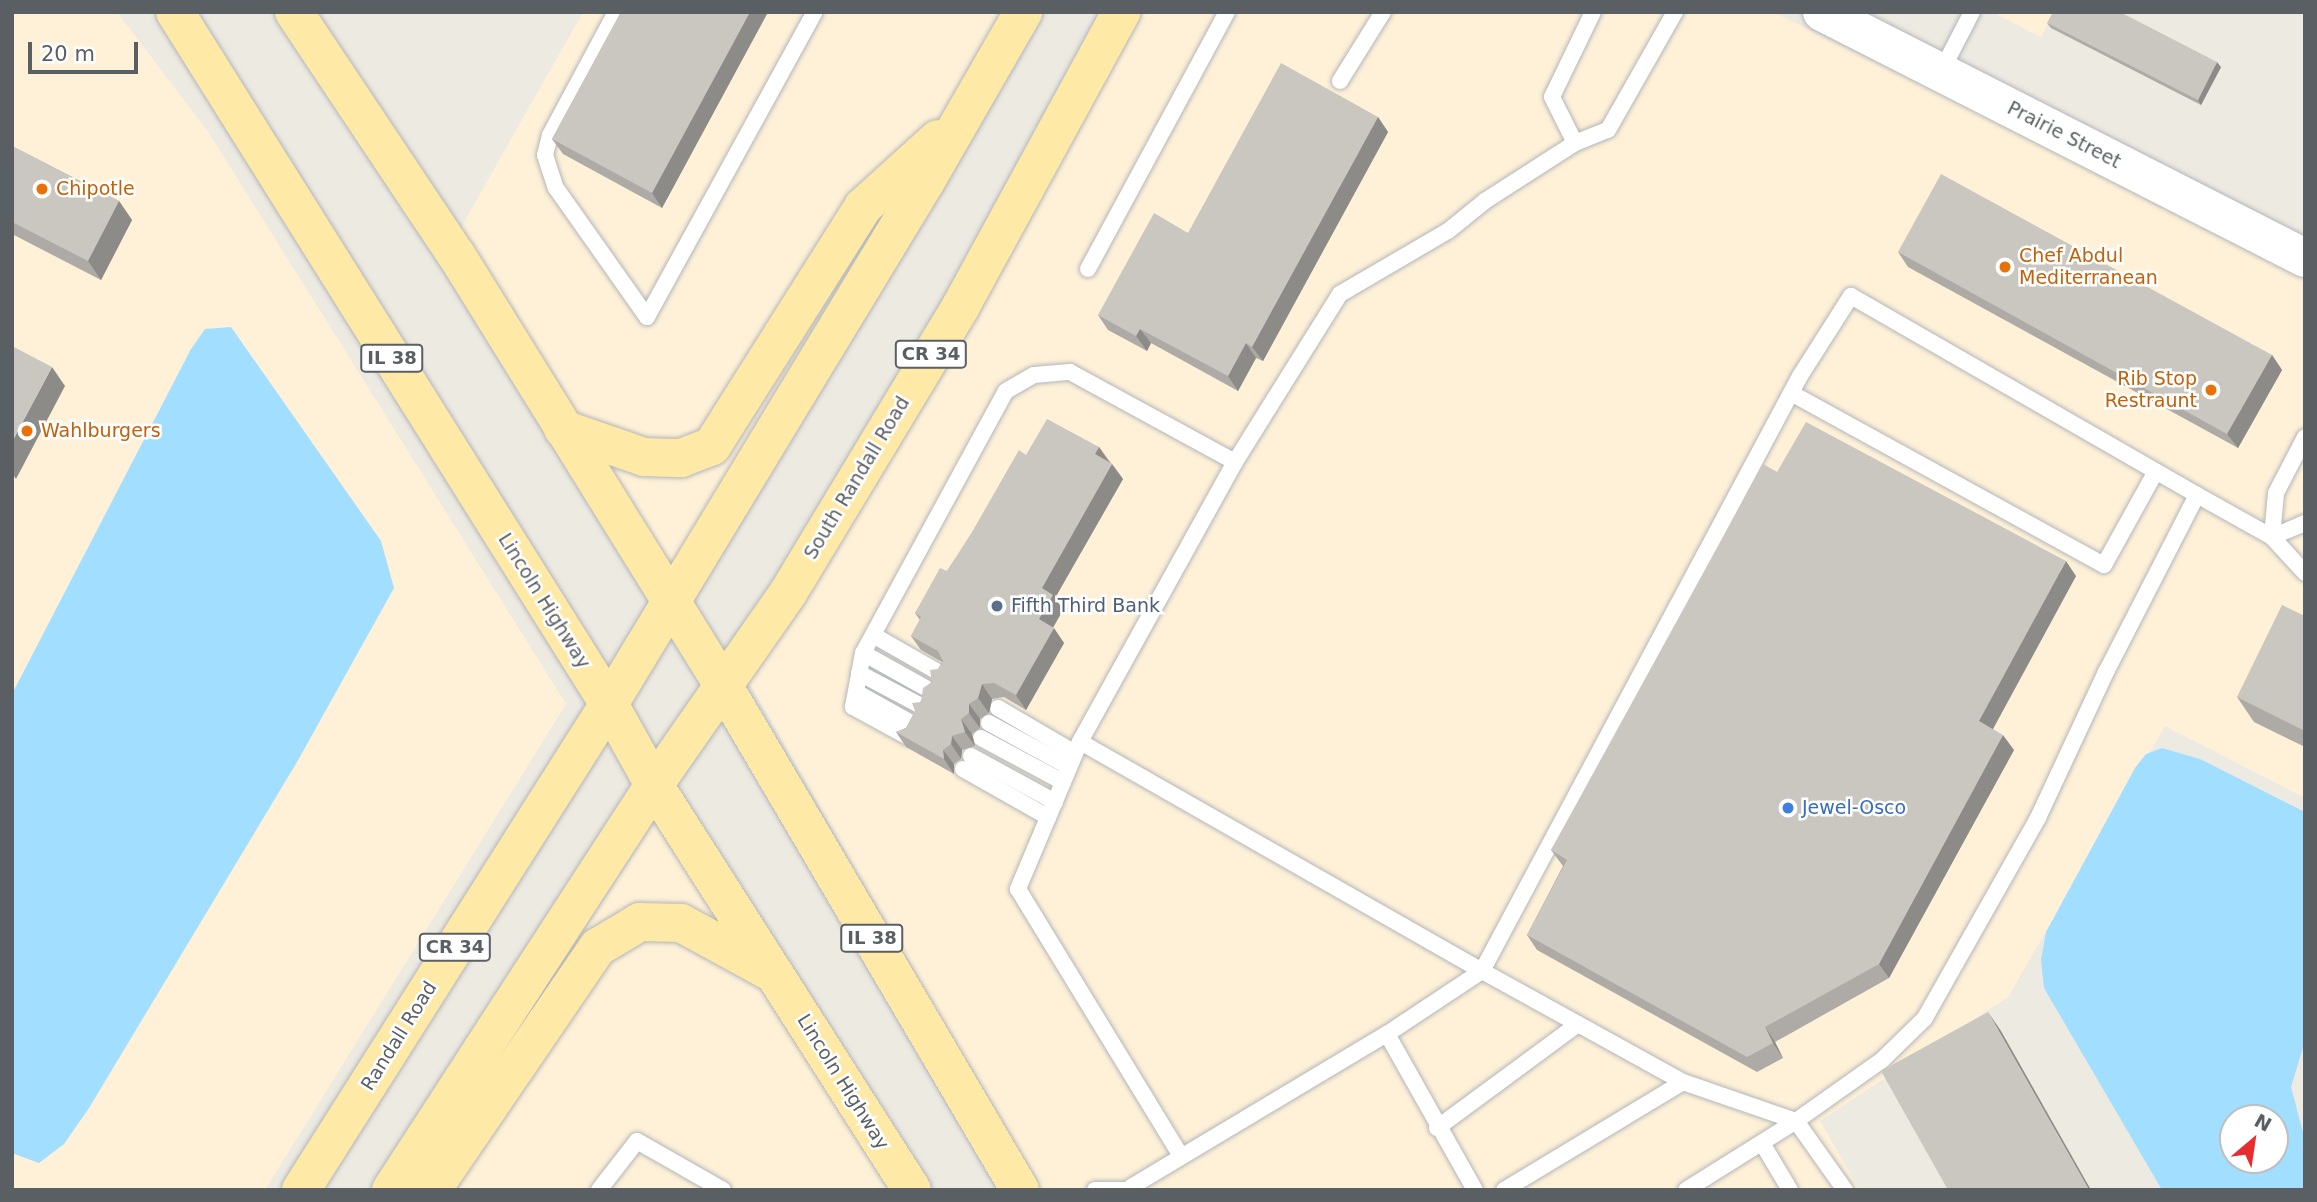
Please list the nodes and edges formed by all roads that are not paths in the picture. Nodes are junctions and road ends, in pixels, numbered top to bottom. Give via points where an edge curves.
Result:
1 (175, 12) edge
2 (294, 12) edge
3 (616, 12) edge
4 (815, 12) edge
5 (1023, 12) edge
6 (1121, 12) edge
7 (1227, 12) edge
8 (1383, 12) edge
9 (1592, 12) edge
10 (1675, 12) edge
11 (1822, 12) edge
12 (1972, 12) edge
13 (1941, 72) junction
14 (1340, 81) dead end
15 (963, 117) junction
16 (1575, 143) junction
17 (2305, 258) edge
18 (1087, 269) dead end
19 (1791, 393) junction
20 (563, 429) junction
21 (2305, 438) edge
22 (1235, 462) junction
23 (2156, 471) junction
24 (2197, 495) junction
25 (2305, 523) edge
26 (2272, 537) junction
27 (2305, 573) edge
28 (671, 603) junction
29 (873, 635) junction
30 (863, 653) junction
31 (859, 673) junction
32 (943, 675) edge
33 (723, 685) junction
34 (933, 692) edge
35 (609, 704) junction
36 (925, 708) edge
37 (998, 708) edge
38 (989, 723) dead end
39 (911, 731) edge
40 (981, 738) dead end
41 (1072, 761) junction
42 (967, 762) dead end
43 (654, 785) junction
44 (1051, 810) junction
45 (1482, 971) junction
46 (775, 975) junction
47 (1578, 1024) junction
48 (1387, 1034) junction
49 (382, 1062) junction
50 (1683, 1082) junction
51 (1796, 1121) junction
52 (1437, 1128) junction
53 (1762, 1143) junction
54 (1181, 1156) junction
55 (1130, 1188) edge
56 (272, 1190) edge
57 (301, 1190) edge
58 (391, 1190) edge
59 (432, 1190) edge
60 (599, 1190) edge
61 (723, 1190) edge
62 (912, 1190) edge
63 (1020, 1190) edge
64 (1095, 1190) edge
65 (1475, 1190) edge
66 (1504, 1190) edge
67 (1686, 1190) edge
68 (1790, 1190) edge
69 (1845, 1190) edge

1 - 35 main road, Lincoln Highway / IL 38
2 - 20 main road, IL 38 via 457,256
3 - 4 lane via 550,135 545,155 556,188 647,317
5 - 15 main road, CR 34
6 - 33 main road, South Randall Road / CR 34 via 961,306 788,593
7 - 18 lane
8 - 14 lane
9 - 16 lane via 1552,97
10 - 16 lane via 1608,130
11 - 13 street, Prairie Street
12 - 13 lane
13 - 17 street, Prairie Street
15 - 20 main road via 863,208 712,446 681,458 645,457
15 - 28 main road, CR 34
16 - 22 lane via 1485,201 1448,231 1340,294
19 - 23 lane via 2104,565
19 - 23 lane via 1851,296
19 - 45 lane
20 - 28 main road, IL 38
21 - 26 lane via 2276,493
22 - 29 lane via 1070,372 1034,375 1006,391
22 - 41 lane
23 - 24 lane
24 - 26 lane
24 - 51 lane via 2038,818 1925,1018 1882,1060
25 - 26 lane
26 - 27 lane
28 - 33 main road, IL 38
28 - 35 main road, CR 34
29 - 30 lane
29 - 32 lane
30 - 31 lane
30 - 34 lane
31 - 36 lane
31 - 39 lane via 855,699
33 - 43 main road, South Randall Road / CR 34
33 - 63 main road, IL 38
35 - 43 main road, Lincoln Highway / IL 38
35 - 49 main road, Randall Road / CR 34
37 - 41 lane
38 - 41 lane
40 - 41 lane
41 - 44 lane
41 - 45 lane
42 - 44 lane
43 - 46 main road, Lincoln Highway / IL 38
43 - 58 main road, CR 34
44 - 54 lane via 1018,889
45 - 47 lane
45 - 48 lane
46 - 59 main road via 681,923 640,922 598,947
46 - 62 main road, Lincoln Highway / IL 38
47 - 50 lane
47 - 52 lane
48 - 52 lane
48 - 54 lane
49 - 56 main road
49 - 57 main road, Randall Road / CR 34
50 - 51 lane
50 - 66 lane
51 - 53 lane
51 - 69 lane
52 - 65 lane
53 - 67 lane
53 - 68 lane
54 - 55 lane
55 - 64 lane
60 - 61 lane via 637,1141

